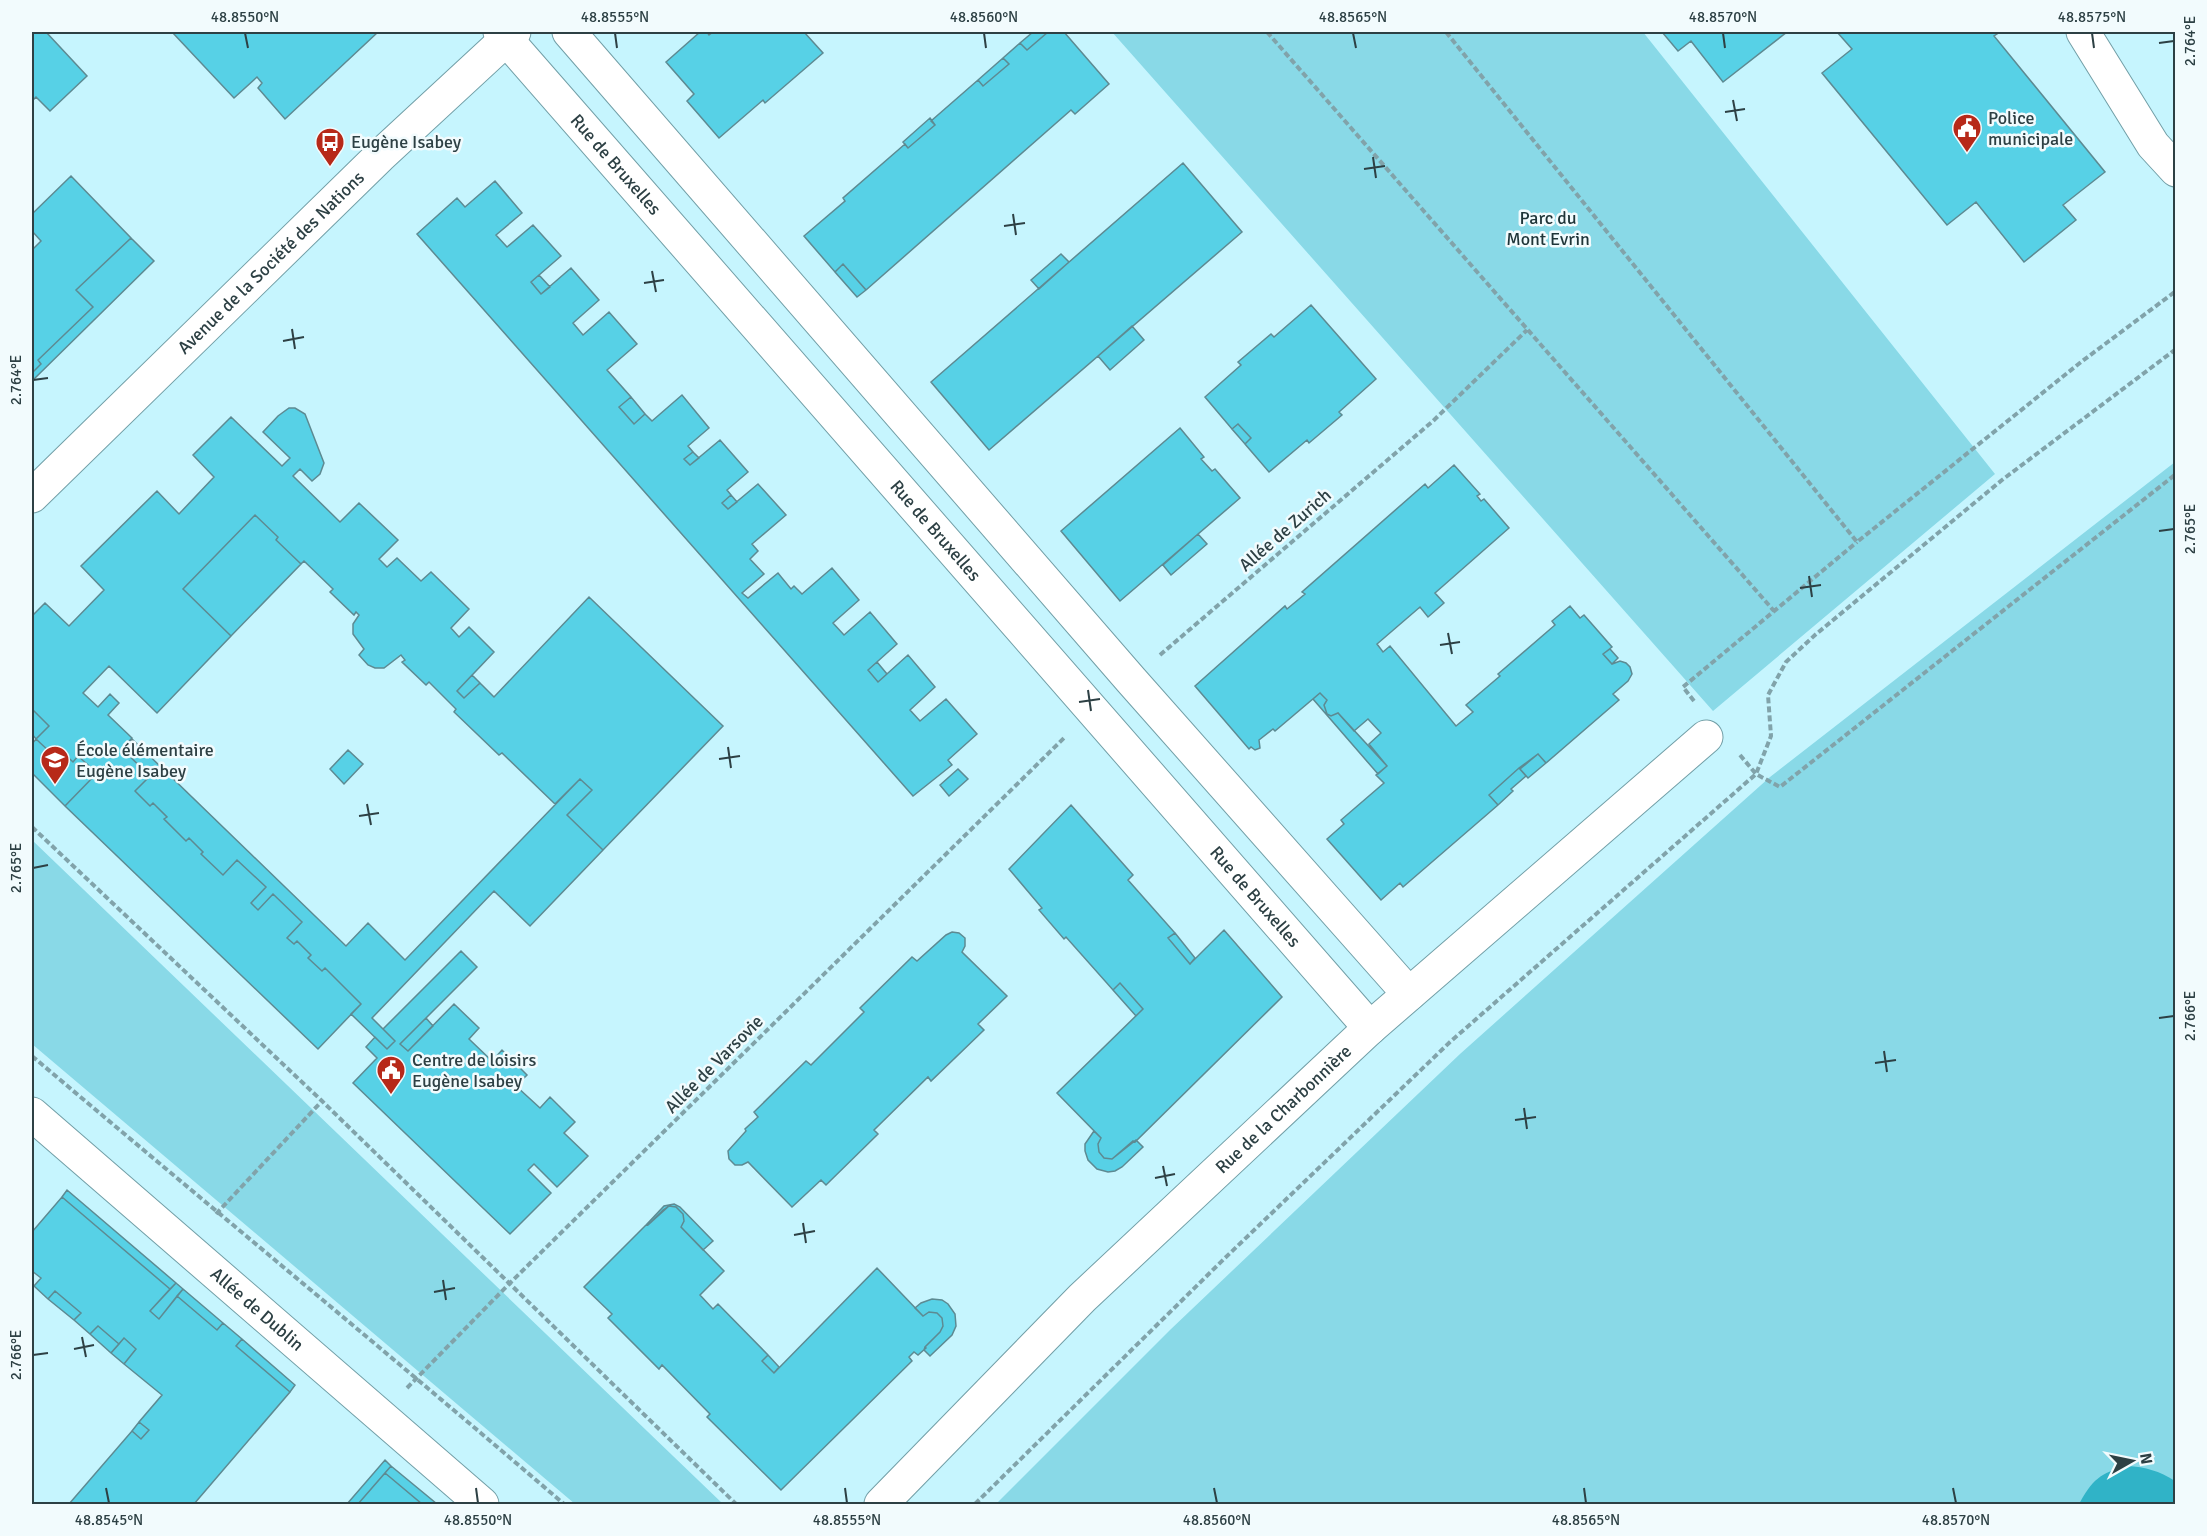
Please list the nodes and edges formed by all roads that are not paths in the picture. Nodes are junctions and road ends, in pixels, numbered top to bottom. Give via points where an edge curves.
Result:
1 (569, 32) edge
2 (2083, 32) edge
3 (507, 34) edge
4 (2175, 170) edge
5 (32, 496) edge
6 (1720, 742) road end
7 (1409, 994) junction
8 (1370, 1028) junction
9 (32, 1114) edge
10 (482, 1504) edge
11 (881, 1504) edge

1 - 7 street
2 - 4 street via 2153,145
3 - 5 street, Avenue de la Société des Nations
3 - 8 street, Rue de Bruxelles
6 - 7 street, Rue de la Charbonnière
7 - 8 street, Rue de la Charbonnière
8 - 11 street, Rue de la Charbonnière via 1082,1298
9 - 10 street, Allée de Dublin

